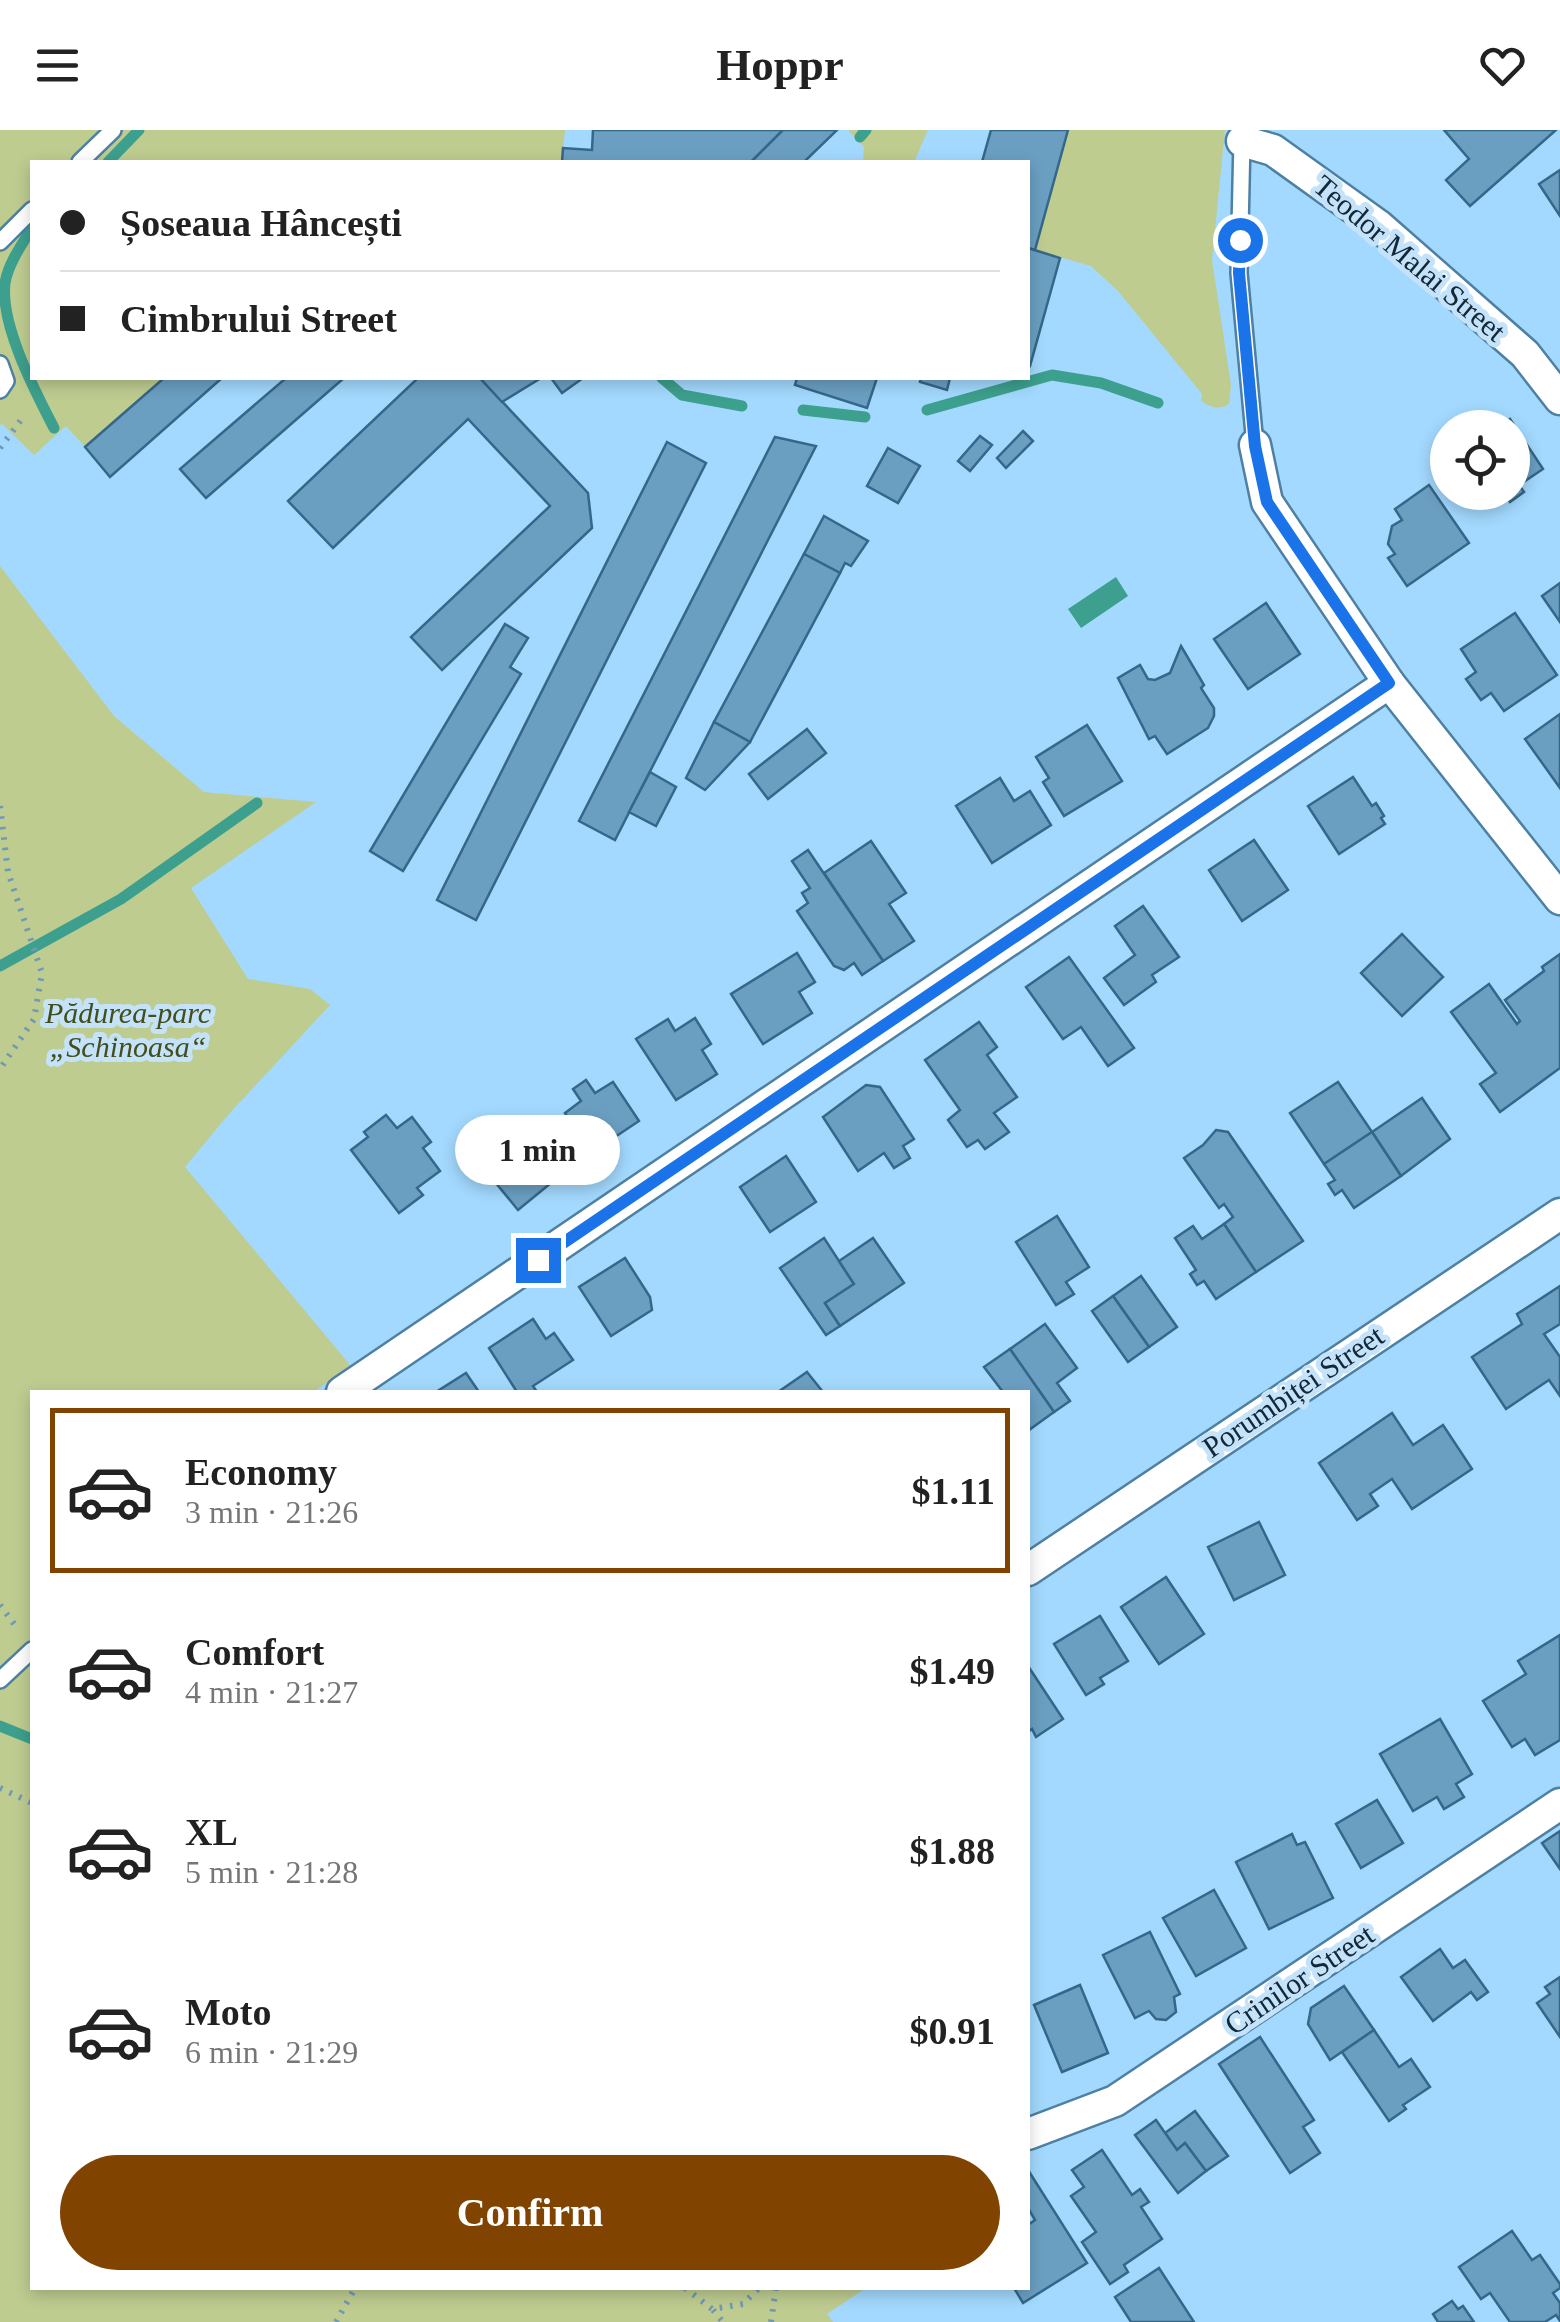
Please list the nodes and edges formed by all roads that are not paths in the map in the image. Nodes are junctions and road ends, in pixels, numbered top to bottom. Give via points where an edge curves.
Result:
1 (112, 130) edge
2 (1241, 136) edge
3 (82, 160) edge
4 (30, 212) edge
5 (0, 242) edge
6 (0, 364) edge
7 (3, 385) edge
8 (1560, 399) edge
9 (1255, 446) joint
10 (1389, 683) junction
11 (1560, 900) edge
12 (1560, 1214) edge
13 (345, 1390) edge
14 (1030, 1569) edge
15 (30, 1652) edge
16 (0, 1680) edge
17 (1560, 1804) edge
18 (1030, 2133) edge

1 - 3 lane
2 - 8 street, Teodor Malai Street via 1274,150 1378,226 1525,354
2 - 9 lane via 1239,273
4 - 5 lane
6 - 7 lane
9 - 10 street via 1267,502
10 - 11 street
10 - 13 street
12 - 14 street, Porumbiței Street
15 - 16 lane
17 - 18 street, Crinilor Street via 1115,2100

